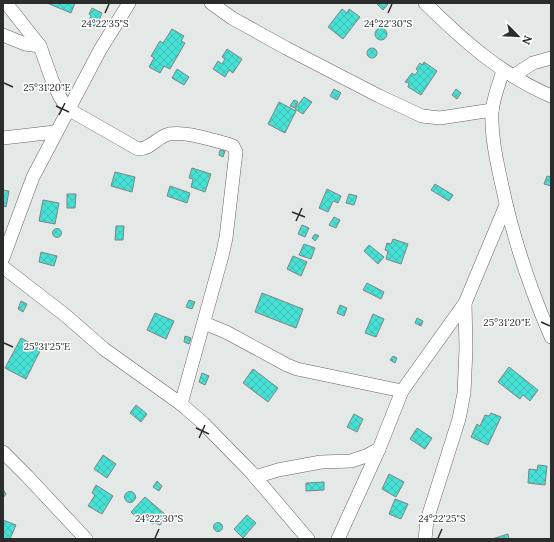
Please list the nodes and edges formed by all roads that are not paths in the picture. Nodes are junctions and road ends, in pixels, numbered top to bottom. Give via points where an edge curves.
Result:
1 (6, 3) edge
2 (129, 3) edge
3 (211, 3) edge
4 (425, 3) edge
5 (3, 35) edge
6 (40, 46) junction
7 (551, 58) edge
8 (508, 73) junction
9 (551, 96) edge
10 (68, 109) junction
11 (492, 110) junction
12 (56, 132) junction
13 (3, 138) edge
14 (506, 206) junction
15 (3, 258) edge
16 (3, 267) edge
17 (465, 303) junction
18 (204, 323) junction
19 (551, 337) edge
20 (402, 391) junction
21 (181, 404) junction
22 (378, 449) junction
23 (3, 452) edge
24 (255, 477) junction
25 (86, 539) edge
26 (308, 539) edge
27 (338, 539) edge
28 (425, 539) edge

1 - 6 street
2 - 10 street
3 - 11 street via 232,18 286,48 422,116 440,118
4 - 8 street via 450,28
5 - 6 street via 25,44
6 - 10 street via 52,80
7 - 8 street
8 - 9 street
8 - 11 street
10 - 12 street
10 - 18 street via 138,149 148,147 169,134 179,134 228,144 235,149 236,165 226,238
11 - 14 street via 494,142
12 - 13 street
12 - 15 street via 33,177
14 - 17 street
14 - 19 street via 529,283
16 - 21 street via 104,349
17 - 20 street
17 - 28 street via 464,393 459,419 427,520
18 - 20 street via 297,369
18 - 21 street
20 - 22 street
21 - 24 street via 218,437
22 - 24 street via 351,461 321,462
22 - 27 street
23 - 25 street
24 - 26 street

